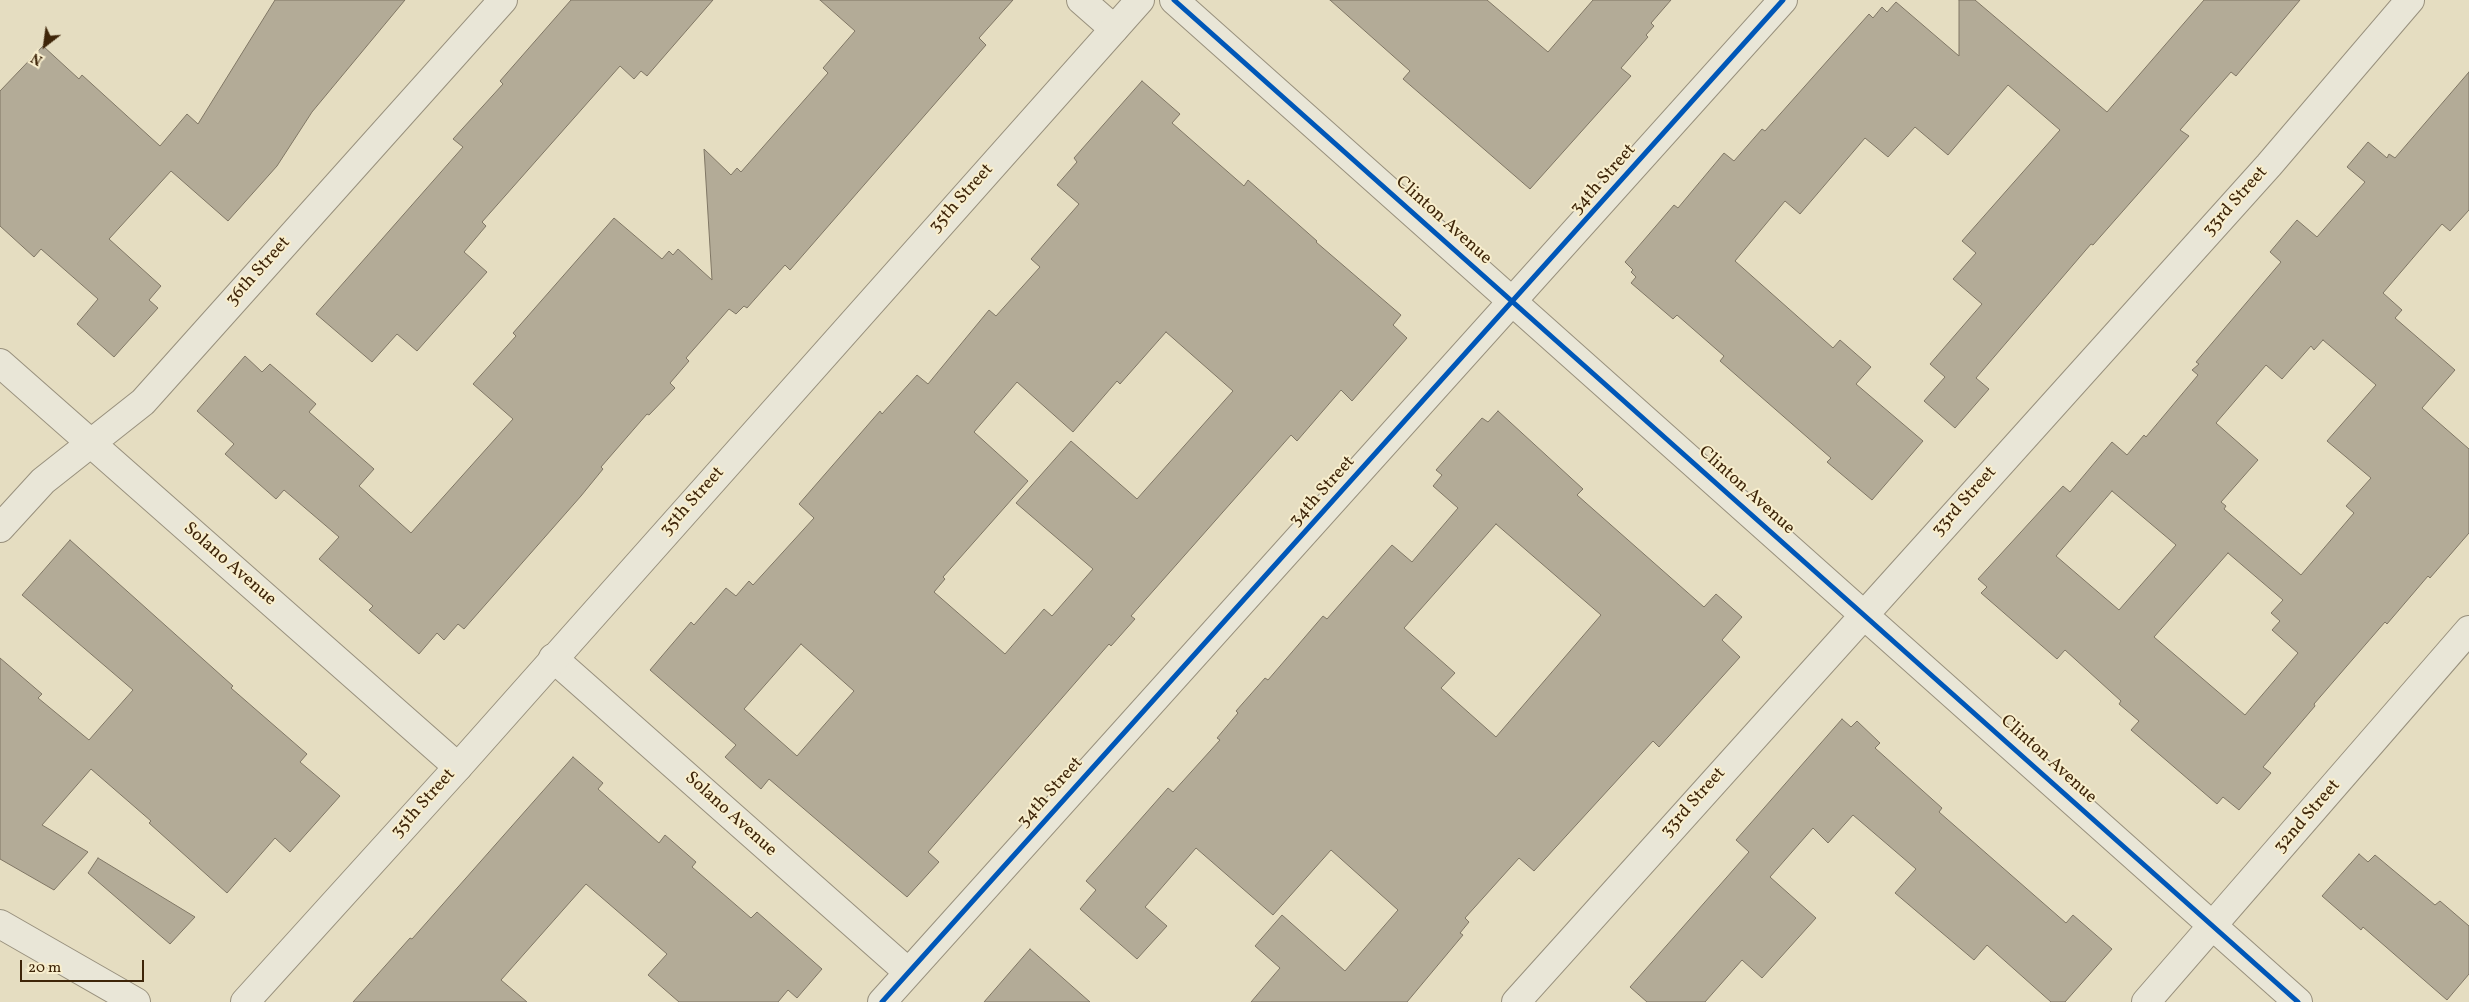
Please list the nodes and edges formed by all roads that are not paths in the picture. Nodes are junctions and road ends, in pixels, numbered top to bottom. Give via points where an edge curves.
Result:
1 (503, 0) edge
2 (1081, 0) edge
3 (1140, 0) edge
4 (1174, 0) edge
5 (1783, 0) edge
6 (2410, 0) edge
7 (1114, 29) junction
8 (1513, 302) junction
9 (0, 363) edge
10 (91, 444) junction
11 (0, 528) edge
12 (1864, 614) junction
13 (2469, 630) edge
14 (553, 658) junction
15 (458, 767) junction
16 (0, 924) edge
17 (2213, 926) junction
18 (908, 972) junction
19 (136, 1002) edge
20 (245, 1002) edge
21 (882, 1002) edge
22 (1516, 1002) edge
23 (2146, 1002) edge
24 (2298, 1002) edge

1 - 10 street, 36th Street via 143,402
2 - 7 street
3 - 7 street, 35th Street
4 - 8 street, Clinton Avenue
5 - 8 street, 34th Street
6 - 12 street, 33rd Street via 2269,165
7 - 14 street, 35th Street
8 - 12 street, Clinton Avenue
8 - 18 street, 34th Street
9 - 10 street, Solano Avenue
10 - 11 street, 36th Street via 43,482
10 - 15 street, Solano Avenue
12 - 17 street, Clinton Avenue
12 - 22 street, 33rd Street
13 - 17 street, 32nd Street
14 - 15 street, 35th Street
14 - 18 street, Solano Avenue
15 - 20 street, 35th Street
16 - 19 street
17 - 23 street, 32nd Street
17 - 24 street, Clinton Avenue
18 - 21 street, 34th Street

